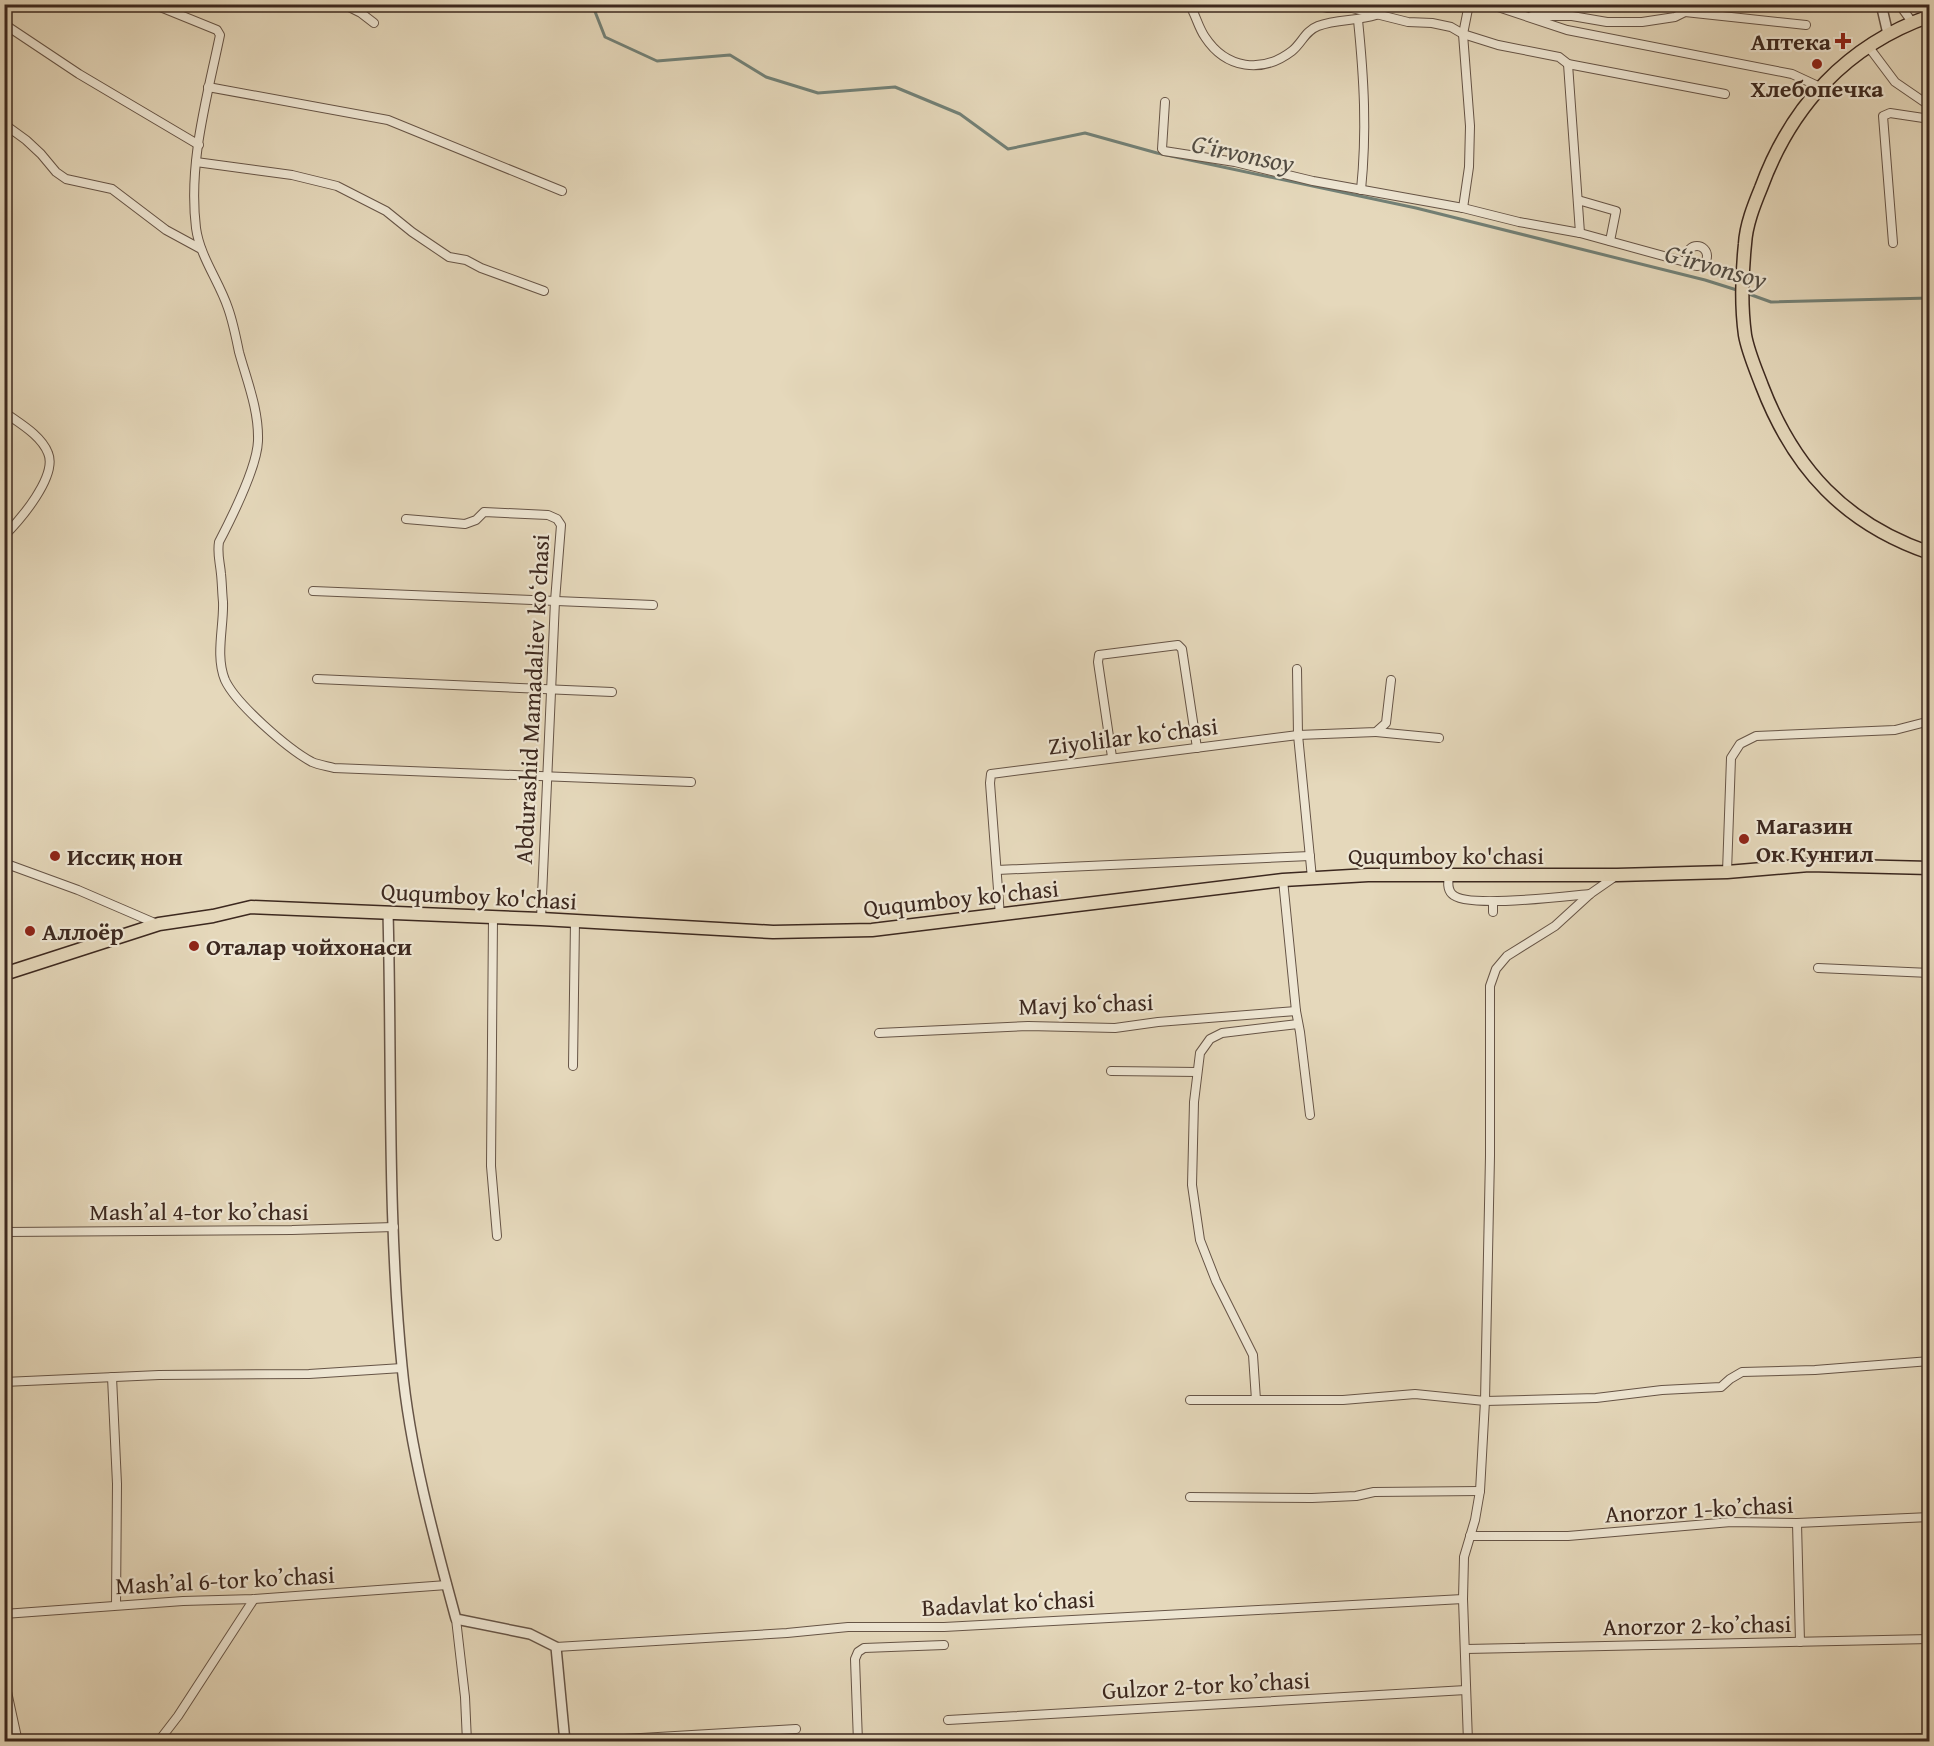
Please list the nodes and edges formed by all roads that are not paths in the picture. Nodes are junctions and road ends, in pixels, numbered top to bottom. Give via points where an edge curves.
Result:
1 (153, 4) edge
2 (343, 4) edge
3 (1069, 4) edge
4 (1113, 4) edge
5 (1189, 4) edge
6 (1310, 4) edge
7 (1469, 4) edge
8 (1490, 4) edge
9 (1517, 4) edge
10 (1881, 4) edge
11 (1899, 4) edge
12 (1685, 8) edge
13 (1510, 11) junction
14 (1378, 15) junction
15 (1526, 16) junction
16 (1929, 16) edge
17 (1358, 20) junction
18 (374, 22) dead end
19 (1912, 22) junction
20 (4, 24) edge
21 (1806, 25) dead end
22 (1463, 34) junction
23 (1888, 34) junction
24 (1868, 46) junction
25 (1568, 64) junction
26 (208, 87) junction
27 (1820, 87) junction
28 (1725, 94) dead end
29 (1165, 102) dead end
30 (1929, 106) edge
31 (1929, 119) edge
32 (4, 124) edge
33 (199, 145) junction
34 (196, 162) junction
35 (1361, 190) junction
36 (562, 191) dead end
37 (1578, 200) junction
38 (1463, 208) junction
39 (1580, 233) junction
40 (1610, 241) junction
41 (1893, 243) dead end
42 (201, 249) junction
43 (1689, 263) dead end
44 (544, 291) dead end
45 (4, 412) edge
46 (406, 519) dead end
47 (4, 536) edge
48 (1929, 553) edge
49 (313, 591) dead end
50 (555, 601) junction
51 (653, 605) dead end
52 (1297, 669) dead end
53 (317, 679) dead end
54 (1391, 680) dead end
55 (552, 690) junction
56 (612, 692) dead end
57 (1929, 721) edge
58 (1376, 732) junction
59 (1298, 735) junction
60 (1439, 738) dead end
61 (1197, 748) junction
62 (1112, 757) junction
63 (548, 777) junction
64 (691, 782) dead end
65 (1310, 856) junction
66 (4, 863) edge
67 (1929, 868) edge
68 (997, 870) junction
69 (1727, 872) junction
70 (1617, 875) junction
71 (1449, 876) junction
72 (1312, 878) junction
73 (1283, 880) junction
74 (1590, 894) junction
75 (1492, 902) junction
76 (388, 912) junction
77 (1493, 912) dead end
78 (493, 916) junction
79 (1000, 916) junction
80 (542, 919) junction
81 (575, 921) junction
82 (159, 924) junction
83 (1818, 968) dead end
84 (1929, 973) edge
85 (4, 974) edge
86 (1296, 1011) junction
87 (1298, 1024) junction
88 (879, 1033) dead end
89 (573, 1066) dead end
90 (1111, 1071) dead end
91 (1197, 1072) junction
92 (1310, 1115) dead end
93 (394, 1227) junction
94 (4, 1232) edge
95 (497, 1236) dead end
96 (1929, 1361) edge
97 (402, 1368) junction
98 (112, 1377) junction
99 (4, 1382) edge
100 (1190, 1400) dead end
101 (1256, 1400) junction
102 (1485, 1401) junction
103 (1480, 1491) junction
104 (1190, 1497) dead end
105 (1929, 1517) edge
106 (1797, 1523) junction
107 (1470, 1536) junction
108 (447, 1585) junction
109 (254, 1599) junction
110 (1463, 1599) junction
111 (116, 1605) junction
112 (4, 1614) edge
113 (456, 1619) junction
114 (1929, 1640) edge
115 (1800, 1642) junction
116 (944, 1645) dead end
117 (556, 1647) junction
118 (1466, 1649) junction
119 (4, 1678) edge
120 (1466, 1690) junction
121 (948, 1720) dead end
122 (796, 1729) dead end
123 (1929, 1738) edge
124 (18, 1742) edge
125 (158, 1742) edge
126 (467, 1742) edge
127 (565, 1742) edge
128 (573, 1742) edge
129 (858, 1742) edge
130 (1468, 1742) edge
131 (1818, 1742) edge

1 - 26 street via 219,32
2 - 18 street
3 - 4 street
5 - 17 street via 1213,48 1232,62 1247,66 1275,61 1319,26
6 - 14 street
7 - 22 street
8 - 13 street
9 - 13 street
10 - 23 street
11 - 19 street
12 - 15 street via 1675,16 1642,22
12 - 21 street
13 - 15 street
14 - 17 street
14 - 22 street via 1451,27
15 - 27 street via 1567,30 1792,74
16 - 19 main road
17 - 35 street via 1365,94
19 - 23 main road
20 - 33 street
22 - 25 street via 1559,57
22 - 38 street via 1470,126
23 - 24 main road
24 - 27 main road
24 - 30 street via 1895,82
25 - 28 street
25 - 37 street
26 - 33 street
26 - 36 street via 388,120
27 - 48 main road via 1794,122 1756,199 1745,243 1745,336 1773,411 1796,454 1816,480 1871,526
29 - 35 street via 1164,150
31 - 41 street via 1890,113 1884,116
32 - 42 street via 61,176 112,189 166,230
33 - 34 street
34 - 42 street via 196,230
34 - 44 street via 292,175 337,186 386,211 449,257
35 - 38 street
37 - 39 street
37 - 40 street via 1616,211
38 - 39 street
39 - 40 street
40 - 43 street
42 - 63 street via 228,307 250,388 258,441 251,470 217,553 225,680 280,739 314,763 334,768
45 - 47 street via 38,437 49,454 50,466 44,486
46 - 50 street, Abdurashid Mamadaliev koʻchasi via 465,524 484,512 548,515 557,519 561,525
49 - 50 street
50 - 51 street
50 - 55 street, Abdurashid Mamadaliev koʻchasi
52 - 59 street
53 - 55 street
54 - 58 street via 1386,723
55 - 56 street
55 - 63 street, Abdurashid Mamadaliev koʻchasi
57 - 69 street via 1895,730 1756,736 1740,744 1731,758
58 - 59 street, Ziyolilar koʻchasi
58 - 60 street, Ziyolilar koʻchasi
59 - 61 street, Ziyolilar koʻchasi
59 - 65 street
61 - 62 street, Ziyolilar koʻchasi
61 - 62 street via 1182,649 1178,645 1099,655
62 - 68 street, Ziyolilar koʻchasi via 991,774
63 - 64 street
63 - 80 street, Abdurashid Mamadaliev koʻchasi
65 - 68 street
65 - 72 street
66 - 82 street
67 - 69 main road, Ququmboy ko'chasi via 1809,865
68 - 79 street
69 - 70 main road, Ququmboy ko'chasi
70 - 71 main road, Ququmboy ko'chasi
70 - 74 street
71 - 72 main road, Ququmboy ko'chasi
71 - 75 street via 1448,886 1461,900
72 - 73 main road, Ququmboy ko'chasi
73 - 79 main road, Ququmboy ko'chasi
73 - 86 street
74 - 75 street
74 - 102 street via 1555,926 1507,956 1496,969 1490,986
75 - 77 street
76 - 78 main road, Ququmboy ko'chasi
76 - 82 main road, Ququmboy ko'chasi via 251,908
76 - 93 street
78 - 80 main road, Ququmboy ko'chasi
78 - 95 street via 491,1166
79 - 81 main road, Ququmboy ko'chasi via 872,930 773,932
80 - 81 main road, Ququmboy ko'chasi
81 - 89 street
82 - 85 main road, Ququmboy ko'chasi
83 - 84 street
86 - 87 street
86 - 88 street, Mavj koʻchasi via 1115,1028 1028,1026
87 - 91 street via 1215,1036 1200,1053
87 - 92 street
90 - 91 street
91 - 101 street via 1192,1185 1200,1240 1253,1355
93 - 94 street, Mashʼal 4-tor koʼchasi
93 - 97 street
96 - 102 street via 1742,1372 1721,1387 1596,1398
97 - 98 street via 309,1374
97 - 108 street via 420,1477
98 - 99 street
98 - 111 street via 117,1484
100 - 101 street
101 - 102 street via 1343,1400 1415,1394
102 - 103 street
103 - 104 street via 1374,1492 1312,1498
103 - 107 street
105 - 106 street, Аnorzor 1-koʼchasi
106 - 107 street, Аnorzor 1-koʼchasi via 1731,1522 1568,1536
106 - 115 street
107 - 110 street via 1464,1557
108 - 109 street, Mashʼal 6-tor koʼchasi
108 - 113 street
109 - 111 street, Mashʼal 6-tor koʼchasi
109 - 125 street
110 - 117 street, Badavlat koʻchasi via 944,1627 848,1627
110 - 118 street
111 - 112 street, Mashʼal 6-tor koʼchasi
113 - 117 street via 530,1634
113 - 126 street
114 - 115 street, Аnorzor 2-koʼchasi
115 - 118 street, Аnorzor 2-koʼchasi
116 - 129 street via 864,1648 858,1652
117 - 127 street
118 - 120 street
119 - 124 street
120 - 121 street, Gulzor 2-tor koʼchasi
120 - 130 street
122 - 128 street
123 - 131 street

